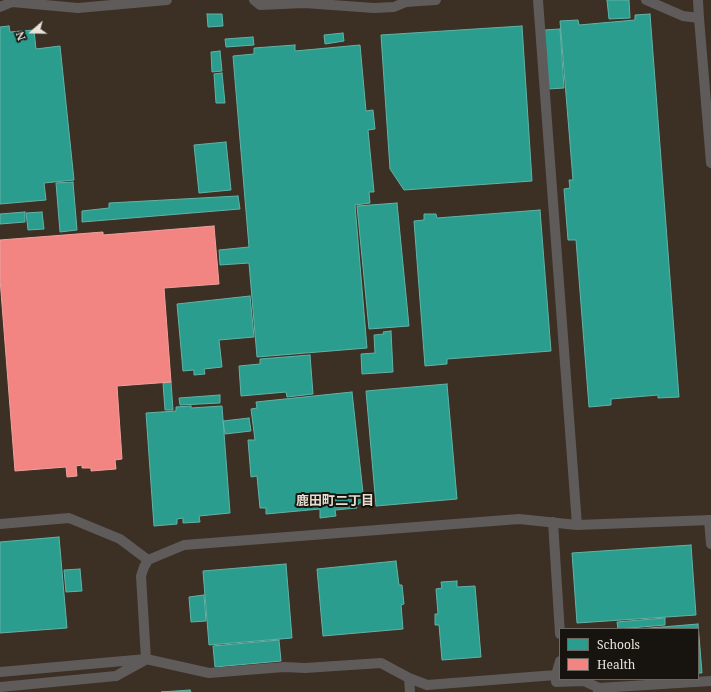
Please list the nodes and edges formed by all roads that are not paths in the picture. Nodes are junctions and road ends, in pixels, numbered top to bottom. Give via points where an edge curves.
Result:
1 (168, 0) edge
2 (254, 0) edge
3 (436, 0) edge
4 (538, 0) edge
5 (646, 0) edge
6 (698, 0) edge
7 (0, 7) edge
8 (700, 18) junction
9 (711, 163) edge
10 (710, 520) edge
11 (553, 522) junction
12 (0, 524) edge
13 (577, 525) junction
14 (711, 544) edge
15 (148, 560) junction
16 (560, 628) edge
17 (146, 659) junction
18 (559, 665) edge
19 (0, 672) edge
20 (556, 675) junction
21 (409, 678) junction
22 (711, 681) edge
23 (0, 687) edge
24 (599, 690) edge
25 (410, 692) edge

1 - 7 lane via 78,8 12,2
2 - 3 lane via 260,5 304,3 374,8
4 - 13 lane
5 - 8 lane via 683,16
6 - 8 lane
8 - 9 lane
10 - 13 lane
10 - 14 lane
11 - 13 lane
11 - 15 lane via 519,519 184,545
11 - 16 lane
12 - 15 lane via 69,518 120,539
15 - 17 lane via 141,576
17 - 19 lane
17 - 21 lane via 209,673 381,663
17 - 23 lane via 116,676
18 - 20 lane
20 - 21 lane via 427,685
20 - 24 lane via 556,682 584,681
21 - 25 lane
22 - 24 lane

